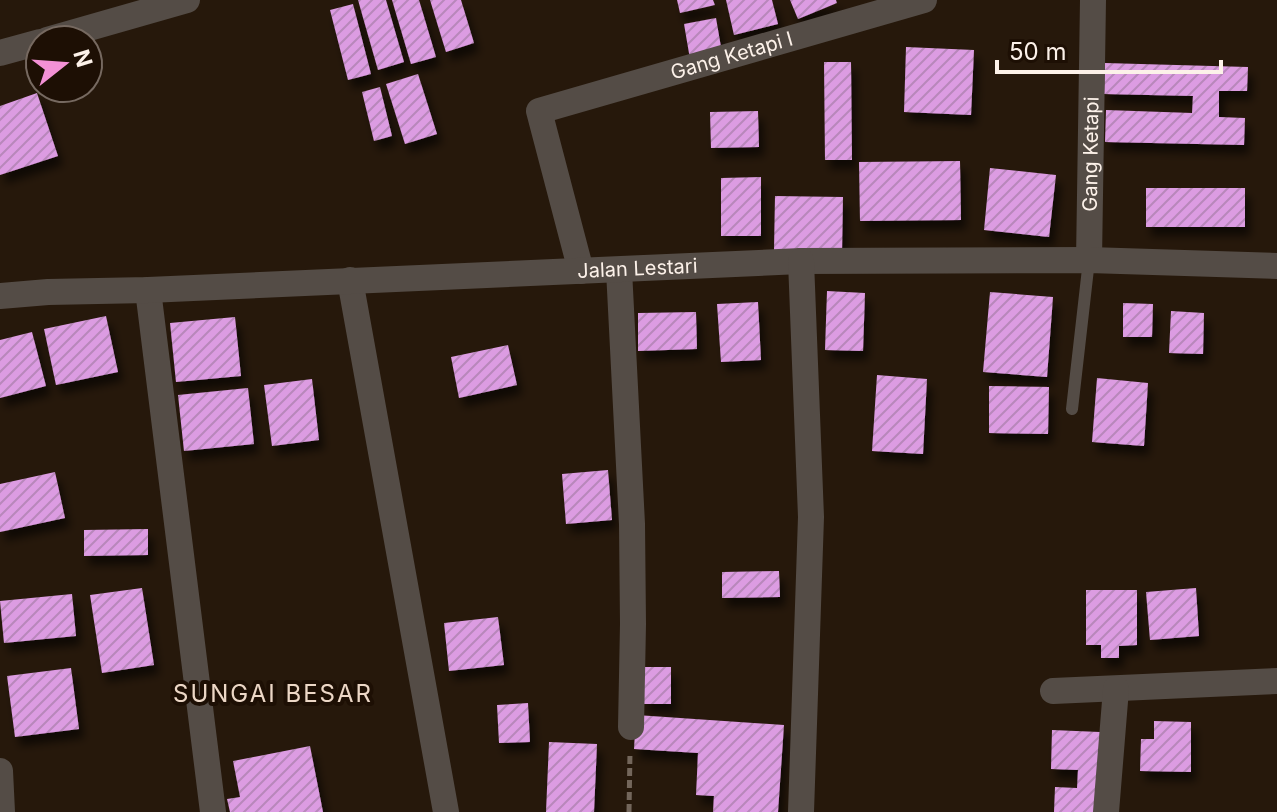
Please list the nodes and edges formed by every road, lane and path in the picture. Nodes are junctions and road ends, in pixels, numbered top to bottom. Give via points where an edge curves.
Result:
1 (187, 0) edge
2 (924, 0) edge
3 (1093, 0) edge
4 (103, 24) edge
5 (24, 46) edge
6 (0, 53) edge
7 (1089, 260) junction
8 (801, 261) junction
9 (1277, 266) edge
10 (619, 270) junction
11 (581, 271) junction
12 (350, 280) junction
13 (148, 290) junction
14 (0, 296) edge
15 (1072, 409) dead end
16 (1277, 681) edge
17 (1116, 689) junction
18 (1053, 691) dead end
19 (631, 727) joint
20 (0, 771) edge
21 (2, 812) edge
22 (213, 812) edge
23 (446, 812) edge
24 (629, 812) edge
25 (801, 812) edge
26 (1106, 812) edge

1 - 4 street
2 - 11 street, Gang Ketapi I via 539,111
3 - 7 street, Gang Ketapi
5 - 6 street
7 - 8 street, Jalan Lestari
7 - 9 street, Jalan Lestari
7 - 15 lane
8 - 10 street, Jalan Lestari
8 - 25 street via 811,517
10 - 11 street, Jalan Lestari
10 - 19 street via 632,524
11 - 12 street, Jalan Lestari
12 - 13 street, Jalan Lestari
12 - 23 street
13 - 14 street, Jalan Lestari
13 - 22 street
16 - 17 street
17 - 18 street
17 - 26 street
19 - 24 path
20 - 21 street

